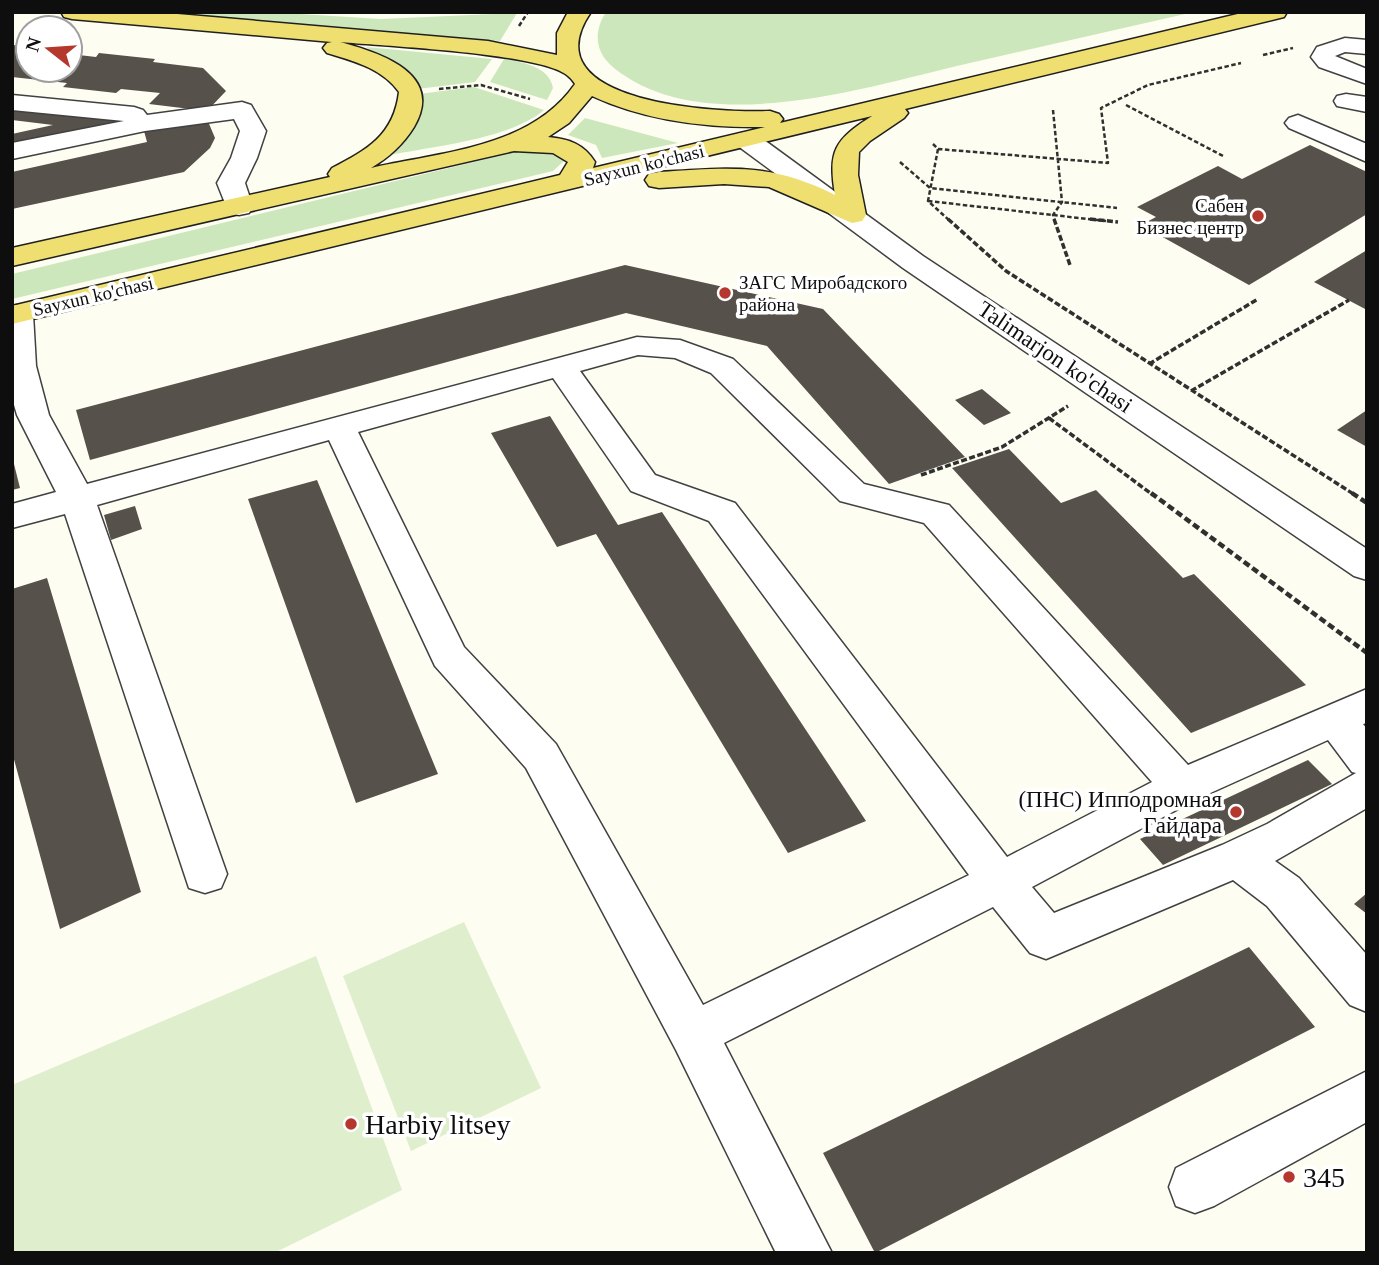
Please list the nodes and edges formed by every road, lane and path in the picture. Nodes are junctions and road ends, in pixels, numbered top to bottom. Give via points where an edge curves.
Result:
1 (72, 12) edge
2 (580, 12) edge
3 (1276, 12) edge
4 (268, 30) junction
5 (1367, 47) edge
6 (1241, 63) dead end
7 (581, 77) junction
8 (1367, 78) edge
9 (435, 89) dead end
10 (530, 99) dead end
11 (918, 99) junction
12 (12, 102) edge
13 (1126, 105) dead end
14 (1053, 110) dead end
15 (685, 116) junction
16 (1297, 123) dead end
17 (141, 124) junction
18 (747, 140) junction
19 (933, 144) dead end
20 (501, 147) junction
21 (938, 149) junction
22 (12, 151) edge
23 (1367, 154) edge
24 (1223, 156) dead end
25 (1058, 159) junction
26 (900, 162) dead end
27 (567, 184) junction
28 (930, 188) junction
29 (290, 195) junction
30 (928, 201) junction
31 (1062, 202) junction
32 (239, 206) junction
33 (1116, 208) dead end
34 (852, 215) junction
35 (1053, 215) junction
36 (1118, 222) dead end
37 (12, 257) edge
38 (1070, 265) dead end
39 (1258, 299) dead end
40 (1349, 300) dead end
41 (15, 314) edge
42 (1149, 364) junction
43 (561, 366) junction
44 (1099, 387) junction
45 (1191, 391) junction
46 (1049, 418) junction
47 (340, 429) junction
48 (76, 498) junction
49 (1367, 503) edge
50 (936, 514) junction
51 (12, 516) edge
52 (1367, 567) edge
53 (1367, 653) edge
54 (1351, 712) edge
55 (1367, 760) edge
56 (1182, 787) junction
57 (1367, 787) edge
58 (1238, 858) junction
59 (205, 874) dead end
60 (1000, 882) junction
61 (1367, 990) edge
62 (692, 1034) junction
63 (1367, 1095) edge
64 (1195, 1186) dead end
65 (805, 1253) edge

1 - 4 main road
2 - 7 main road via 568,36 567,51
3 - 11 main road, Sayxun ko'chasi
4 - 7 main road via 496,49 541,58
4 - 29 main road via 371,59 398,76 411,92 405,122 379,152
5 - 8 street via 1335,47 1323,57
6 - 25 path via 1148,85 1101,108 1108,163
7 - 15 main road via 631,102
7 - 20 main road via 575,105 554,124
9 - 10 path via 481,85
11 - 15 main road via 768,119
11 - 18 main road, Sayxun ko'chasi
11 - 34 main road via 846,148 842,158
12 - 17 street via 134,115
13 - 24 path
14 - 25 path
15 - 18 main road
16 - 23 street
17 - 22 street
17 - 32 street via 242,110 253,131 231,183
18 - 27 main road, Sayxun ko'chasi
18 - 34 street, Talimarjon ko'chasi
19 - 21 path
20 - 27 main road via 541,142 570,149 581,165
20 - 29 main road
21 - 25 path
21 - 28 path
25 - 31 path
26 - 28 path
27 - 34 main road via 760,177 789,184
27 - 41 main road, Sayxun ko'chasi
28 - 30 path
28 - 31 path
29 - 32 main road
30 - 35 path
30 - 42 path via 1006,271
31 - 33 path
31 - 35 path
32 - 37 main road
34 - 44 street, Talimarjon ko'chasi via 913,262
35 - 36 path
35 - 38 path
39 - 42 path
40 - 45 path
41 - 48 street via 20,366 33,415
42 - 45 path
43 - 47 street
43 - 50 street via 637,346 680,349 723,366 852,493
43 - 60 street via 643,483 722,512
44 - 46 path
44 - 52 street, Talimarjon ko'chasi
45 - 49 path
46 - 50 path via 1002,447 917,477
46 - 53 path
47 - 48 street
47 - 62 street via 449,656 541,756
48 - 51 street
48 - 59 street
50 - 56 street
54 - 55 street
54 - 56 street
56 - 60 street
57 - 58 street
58 - 60 street via 1046,938
58 - 61 street via 1283,892
60 - 62 street
62 - 65 street
63 - 64 street

